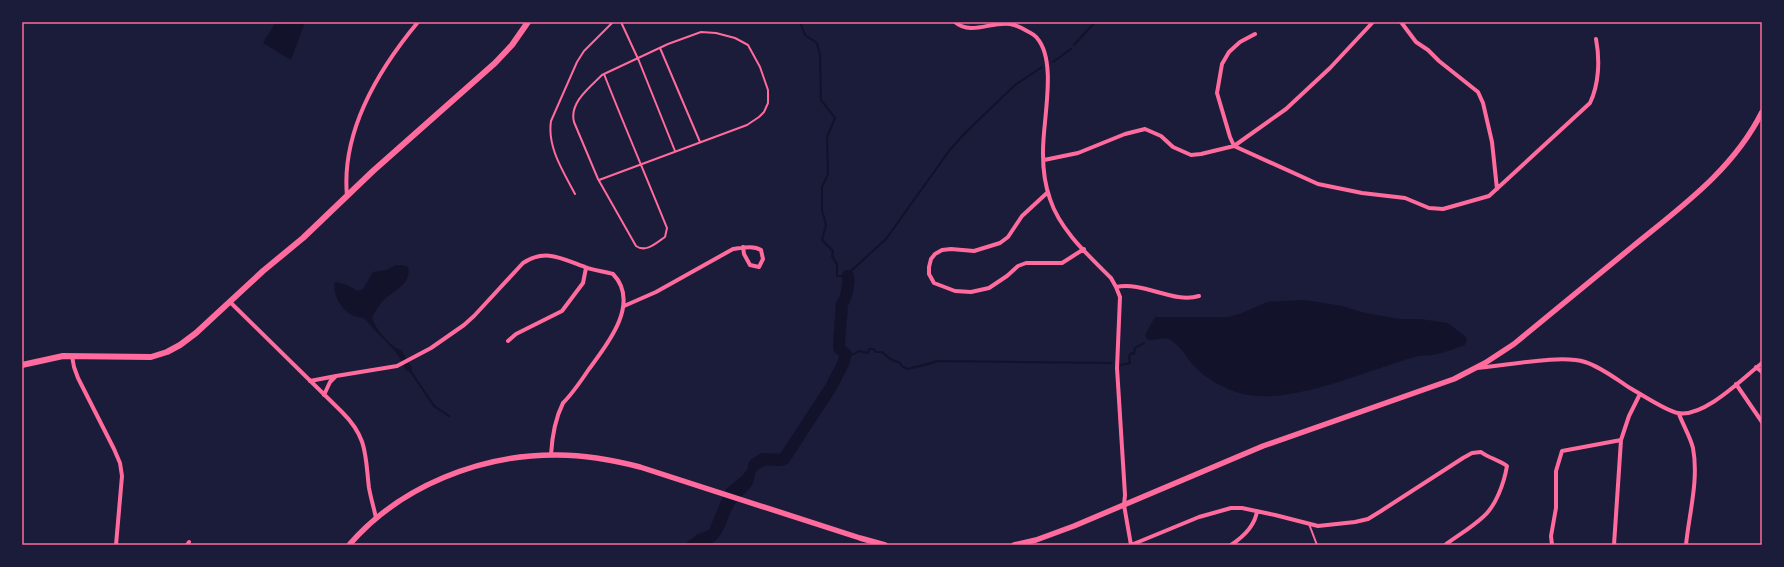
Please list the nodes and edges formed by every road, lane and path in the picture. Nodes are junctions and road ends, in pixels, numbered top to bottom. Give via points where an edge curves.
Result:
1 (418, 22) edge
2 (528, 22) edge
3 (613, 22) edge
4 (621, 22) edge
5 (955, 22) edge
6 (1373, 22) edge
7 (1401, 22) edge
8 (1255, 34) dead end
9 (1596, 39) dead end
10 (660, 48) junction
11 (637, 57) junction
12 (604, 74) junction
13 (1762, 112) edge
14 (700, 142) junction
15 (1234, 146) junction
16 (675, 152) junction
17 (1044, 160) junction
18 (641, 164) junction
19 (599, 180) junction
20 (1497, 189) junction
21 (1048, 192) junction
22 (575, 194) dead end
23 (347, 196) junction
24 (744, 247) junction
25 (1084, 249) junction
26 (586, 268) junction
27 (1116, 287) junction
28 (1199, 296) dead end
29 (230, 302) junction
30 (624, 306) junction
31 (508, 341) dead end
32 (72, 356) junction
33 (1762, 363) edge
34 (22, 366) edge
35 (1476, 368) junction
36 (1756, 368) junction
37 (1762, 372) edge
38 (336, 376) junction
39 (310, 381) junction
40 (1736, 384) junction
41 (1640, 394) junction
42 (324, 395) junction
43 (1679, 414) junction
44 (1762, 422) edge
45 (1621, 440) junction
46 (551, 455) junction
47 (1124, 505) junction
48 (1257, 511) junction
49 (376, 518) junction
50 (1309, 524) junction
51 (116, 545) edge
52 (349, 545) edge
53 (884, 545) edge
54 (1014, 545) edge
55 (1131, 545) edge
56 (1231, 545) edge
57 (1317, 545) edge
58 (1445, 545) edge
59 (1552, 545) edge
60 (1614, 545) edge
61 (1686, 545) edge

1 - 23 street via 393,54 364,108 349,154
2 - 23 main road via 495,63
3 - 22 lane via 584,51 577,62 551,121 556,159
4 - 11 lane
5 - 17 street via 970,29 1011,24 1036,36 1043,46 1047,59
6 - 15 street via 1330,68 1286,109
7 - 20 street via 1416,42 1478,92 1492,142
8 - 15 street via 1240,42 1229,52 1222,64 1217,93
9 - 20 street via 1596,91 1590,103
10 - 11 lane
10 - 14 lane
10 - 14 lane via 701,32 716,33 748,45 760,67 768,90 768,103 764,112 746,125
11 - 12 lane
11 - 16 lane
12 - 18 lane
12 - 19 lane via 574,107 572,114
13 - 35 main road via 1733,158 1704,188 1514,344
14 - 16 lane
15 - 17 street via 1191,155 1173,147 1152,131 1138,130 1078,153
15 - 20 street via 1318,184 1405,198 1435,209 1489,196
16 - 18 lane
17 - 21 street
18 - 19 lane
18 - 19 lane via 667,228 665,237 645,249 636,246
21 - 25 street via 1065,229
21 - 25 street via 1022,216 1000,244 974,251 951,249 935,254 929,267 929,274 934,282 955,291 971,292 989,288 1018,266 1026,263 1062,263
23 - 29 main road
24 - 24 street via 761,250 764,259 759,267 750,265 744,254
24 - 30 street via 728,251 656,292
25 - 27 street
26 - 30 street via 613,274 621,285
26 - 31 street via 583,283 562,311 516,334
26 - 38 street via 564,258 542,254 529,258 512,273 474,316 427,351 401,365
27 - 28 street via 1127,284 1186,298
27 - 47 street via 1120,297 1117,368
29 - 32 main road via 192,336 167,352 151,357 133,358
29 - 39 street
30 - 46 street via 606,345 563,403 553,436
32 - 34 main road via 45,359
32 - 51 street via 78,378 120,463 122,476
33 - 36 street
35 - 41 street via 1574,360 1592,365
35 - 47 main road via 1263,446
36 - 37 street
36 - 40 street
38 - 39 street
38 - 42 street
39 - 42 street
40 - 43 street via 1703,408
40 - 44 street
41 - 43 street
41 - 45 street
42 - 49 street via 348,418 363,442 369,489
43 - 61 street via 1690,437 1694,464
45 - 59 street via 1562,451 1556,471
45 - 60 street
46 - 49 main road via 496,461 454,473 390,507
46 - 53 main road via 614,461 654,471
47 - 54 main road via 1052,535
47 - 55 street
48 - 50 street
48 - 55 street via 1231,508 1217,511
48 - 56 street via 1256,520
49 - 52 main road
50 - 57 lane
50 - 58 street via 1333,525 1368,518 1472,453 1481,452 1502,462 1507,466 1506,474 1491,508 1484,517

